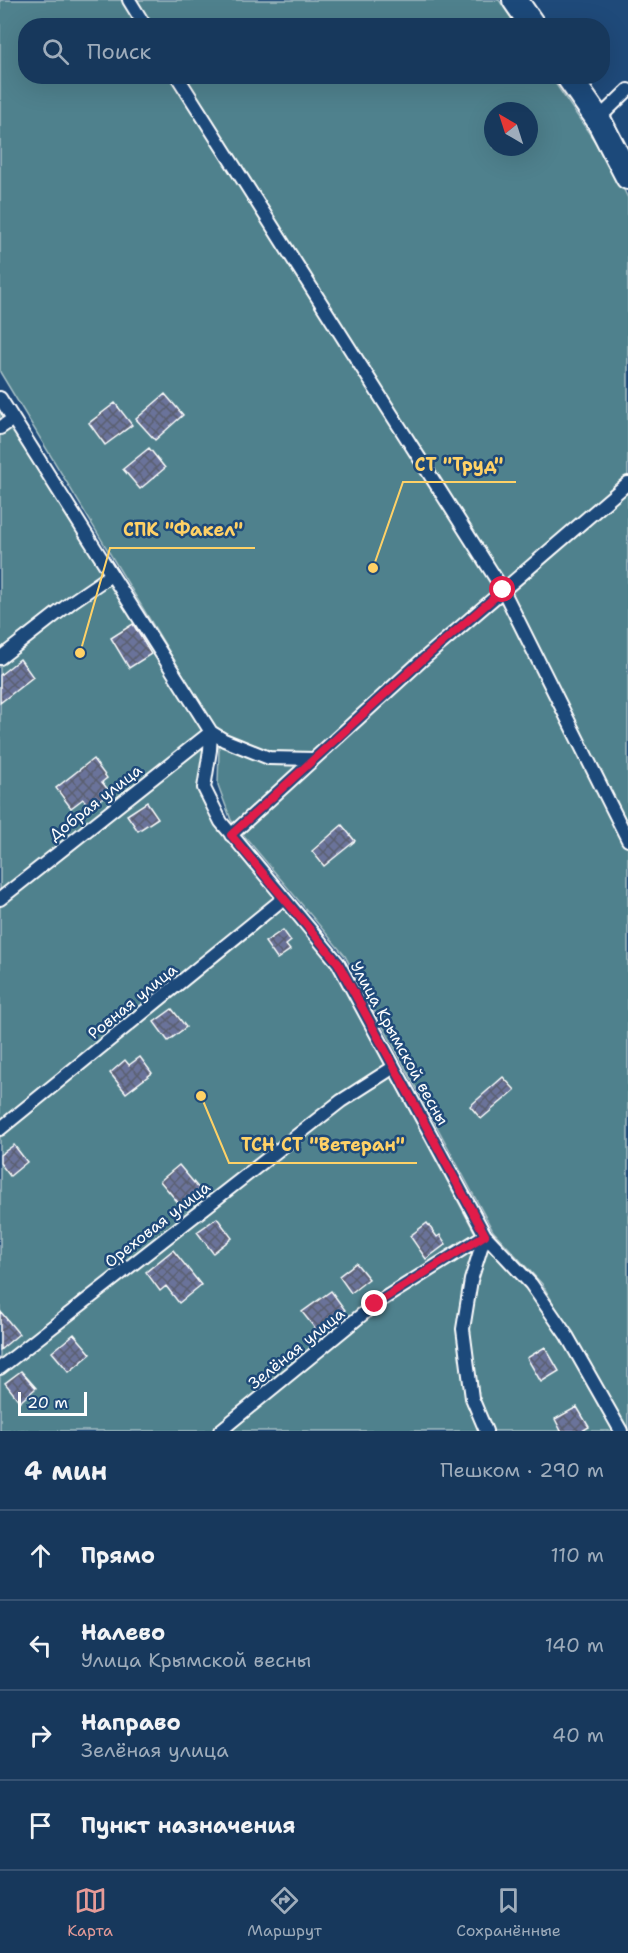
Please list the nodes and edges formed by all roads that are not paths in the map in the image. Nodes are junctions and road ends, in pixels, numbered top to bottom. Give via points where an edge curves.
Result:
1 (129, 0) edge
2 (515, 0) edge
3 (140, 18) edge
4 (527, 18) edge
5 (182, 84) edge
6 (574, 84) edge
7 (628, 90) edge
8 (598, 119) junction
9 (628, 177) edge
10 (0, 398) edge
11 (13, 419) junction
12 (0, 428) edge
13 (628, 483) edge
14 (111, 575) junction
15 (503, 590) junction
16 (0, 658) edge
17 (211, 732) junction
18 (314, 759) junction
19 (231, 835) junction
20 (628, 840) edge
21 (284, 898) junction
22 (0, 899) edge
23 (394, 1067) junction
24 (0, 1129) edge
25 (485, 1235) junction
26 (0, 1368) edge
27 (220, 1431) edge
28 (486, 1431) edge
29 (621, 1431) edge

1 - 3 lane
2 - 4 street
5 - 15 lane
6 - 8 street
7 - 8 lane
8 - 9 street
10 - 11 lane
11 - 12 lane
11 - 14 lane
13 - 15 lane
14 - 16 lane
14 - 17 lane
15 - 18 lane
15 - 20 lane
17 - 18 lane via 269,758
17 - 19 lane, Улица Крымской весны via 204,788
17 - 22 lane, Добрая улица
18 - 19 lane
19 - 21 lane, Улица Крымской весны
21 - 23 lane, Улица Крымской весны via 338,963
21 - 24 lane, Ровная улица
23 - 25 lane, Улица Крымской весны
23 - 26 lane, Ореховая улица via 340,1101
25 - 27 lane, Зелёная улица via 375,1304
25 - 28 lane via 471,1280 463,1329 472,1398
25 - 29 lane, Улица Крымской весны via 537,1292

